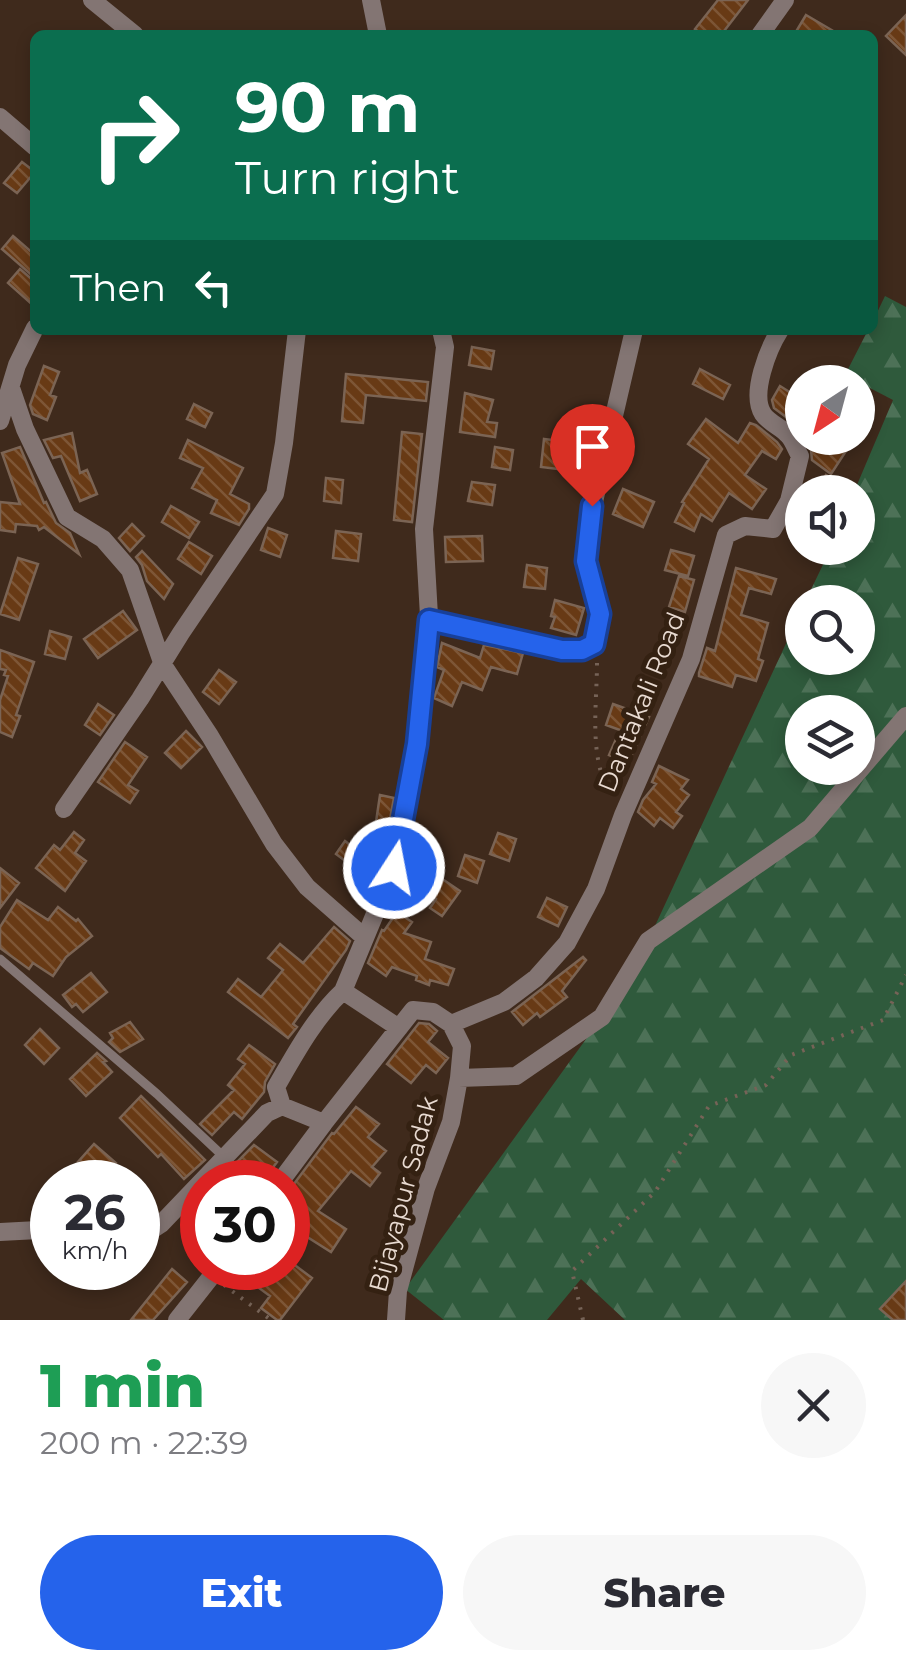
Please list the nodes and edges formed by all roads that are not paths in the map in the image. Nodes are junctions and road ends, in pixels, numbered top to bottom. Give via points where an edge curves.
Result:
1 (92, 0) edge
2 (372, 0) edge
3 (785, 0) edge
4 (129, 30) edge
5 (377, 30) edge
6 (764, 30) edge
7 (0, 117) edge
8 (30, 143) edge
9 (32, 335) edge
10 (296, 335) edge
11 (442, 335) edge
12 (633, 335) edge
13 (777, 335) edge
14 (10, 388) junction
15 (0, 421) edge
16 (429, 620) junction
17 (163, 665) junction
18 (906, 716) edge
19 (64, 808) dead end
20 (364, 937) junction
21 (0, 959) edge
22 (343, 990) junction
23 (450, 1024) junction
24 (399, 1028) junction
25 (459, 1078) junction
26 (282, 1106) junction
27 (324, 1123) junction
28 (224, 1158) junction
29 (296, 1160) edge
30 (160, 1225) edge
31 (30, 1230) edge
32 (0, 1232) edge
33 (200, 1290) edge
34 (176, 1320) edge
35 (396, 1320) edge

1 - 4 street
2 - 5 street
3 - 6 street
7 - 8 street
9 - 14 street
10 - 17 street via 275,494
11 - 16 street via 424,529
12 - 16 street via 592,506 586,561 600,614 594,644 562,650
13 - 23 street, Dantakali Road via 758,398 764,415 788,434 800,456 789,502 774,529 745,526 726,535 691,659 567,943 504,1002
14 - 15 street
14 - 17 street via 67,517 103,539 130,570
16 - 20 street via 417,744 394,868
17 - 19 street
17 - 20 street via 274,844 307,887
18 - 25 street via 810,828 648,941 602,1017 516,1076
20 - 22 street
21 - 28 lane
22 - 24 street
22 - 26 street via 276,1088
23 - 24 street via 433,1012 412,1010
23 - 25 street, Bijayapur Sadak via 462,1046
24 - 27 street
25 - 35 street, Bijayapur Sadak via 398,1291
26 - 27 street
26 - 28 street
27 - 29 street
28 - 30 street
31 - 32 street
33 - 34 street

